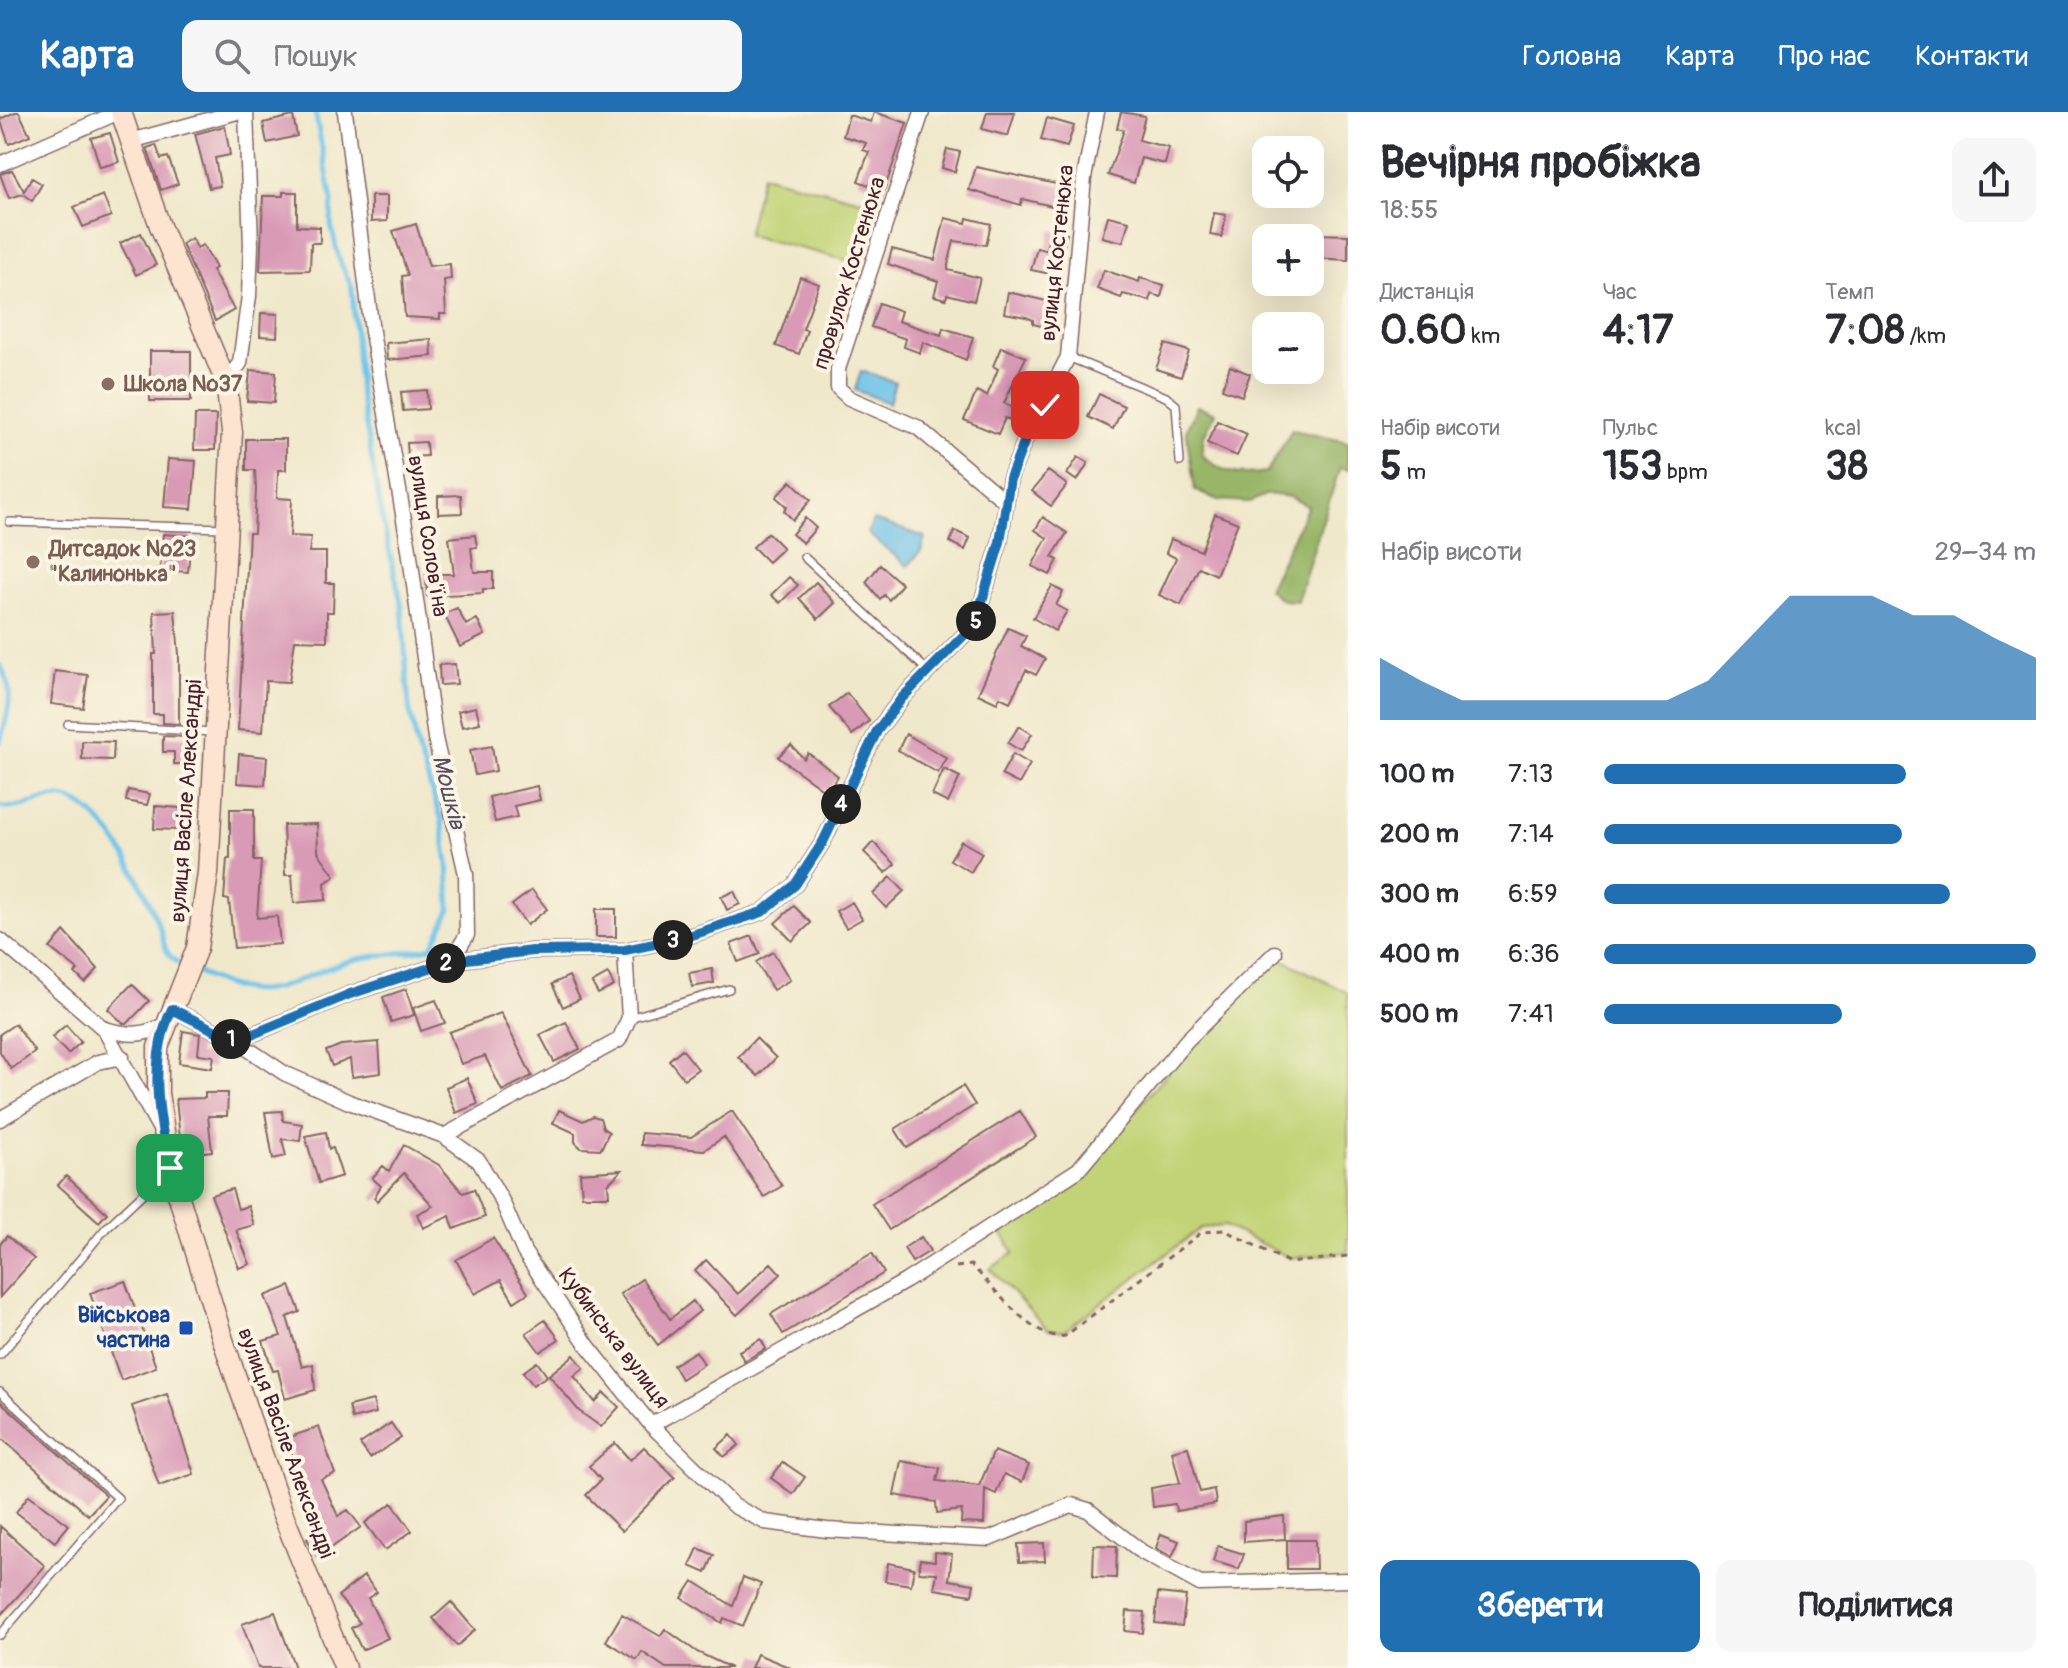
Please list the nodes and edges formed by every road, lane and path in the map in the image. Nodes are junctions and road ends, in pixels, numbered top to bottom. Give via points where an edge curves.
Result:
1 (120, 112) edge
2 (237, 112) edge
3 (246, 112) edge
4 (345, 112) edge
5 (922, 112) edge
6 (1097, 112) edge
7 (131, 141) junction
8 (0, 164) edge
9 (1068, 357) junction
10 (226, 382) junction
11 (1180, 462) dead end
12 (1006, 502) junction
13 (10, 522) dead end
14 (228, 528) junction
15 (804, 557) dead end
16 (928, 671) junction
17 (68, 724) dead end
18 (216, 732) junction
19 (0, 940) edge
20 (625, 950) junction
21 (1275, 953) dead end
22 (451, 961) junction
23 (729, 989) dead end
24 (168, 1017) junction
25 (629, 1018) junction
26 (104, 1029) junction
27 (236, 1041) junction
28 (122, 1057) junction
29 (0, 1119) edge
30 (162, 1134) junction
31 (444, 1136) junction
32 (170, 1168) junction
33 (1348, 1256) edge
34 (921, 1272) junction
35 (0, 1355) edge
36 (0, 1392) edge
37 (651, 1425) junction
38 (1348, 1580) edge
39 (0, 1635) edge
40 (345, 1668) edge

1 - 7 main road, вулиця Васіле Александрі
1 - 8 street
2 - 7 street
3 - 10 street via 249,296 240,363
4 - 22 street, вулиця Солов'їна via 372,332 435,738 466,874 467,935
5 - 12 street, провулок Костенюка via 838,369 838,388 849,398 917,427
6 - 9 street, вулиця Костенюка via 1084,178
7 - 10 main road, вулиця Васіле Александрі via 160,226
9 - 11 lane via 1176,405
9 - 12 street, вулиця Костенюка via 1025,440
10 - 14 main road, вулиця Васіле Александрі via 232,432
12 - 16 street, вулиця Костенюка via 1000,542 975,624
13 - 14 lane
14 - 18 main road, вулиця Васіле Александрі
15 - 16 lane
16 - 20 street, вулиця Костенюка via 877,731 823,842 795,885 762,912
17 - 18 lane
18 - 24 main road, вулиця Васіле Александрі via 208,873 197,948
19 - 26 street
20 - 22 street, вулиця Костенюка via 532,951
20 - 25 street
21 - 34 street via 1187,1040 1078,1170
22 - 27 street, вулиця Костенюка via 350,994
23 - 25 lane
24 - 26 street via 149,1033 131,1036
24 - 27 street, Кубинська вулиця
24 - 30 main road, вулиця Васіле Александрі via 158,1072
25 - 31 street via 619,1040
26 - 28 street
27 - 31 street, Кубинська вулиця via 284,1073
28 - 29 street via 98,1062
28 - 30 street
30 - 32 main road, вулиця Васіле Александрі
31 - 37 street, Кубинська вулиця via 479,1161 524,1252 588,1346
32 - 35 lane via 106,1228
32 - 40 main road, вулиця Васіле Александрі via 282,1512
33 - 34 path via 1290,1263 1224,1230 1202,1232 1057,1337 1027,1323 971,1265
34 - 37 street
36 - 39 lane via 118,1498
37 - 38 street, Кубинська вулиця via 734,1506 765,1522 989,1539 1071,1505 1088,1510 1142,1552 1200,1584

